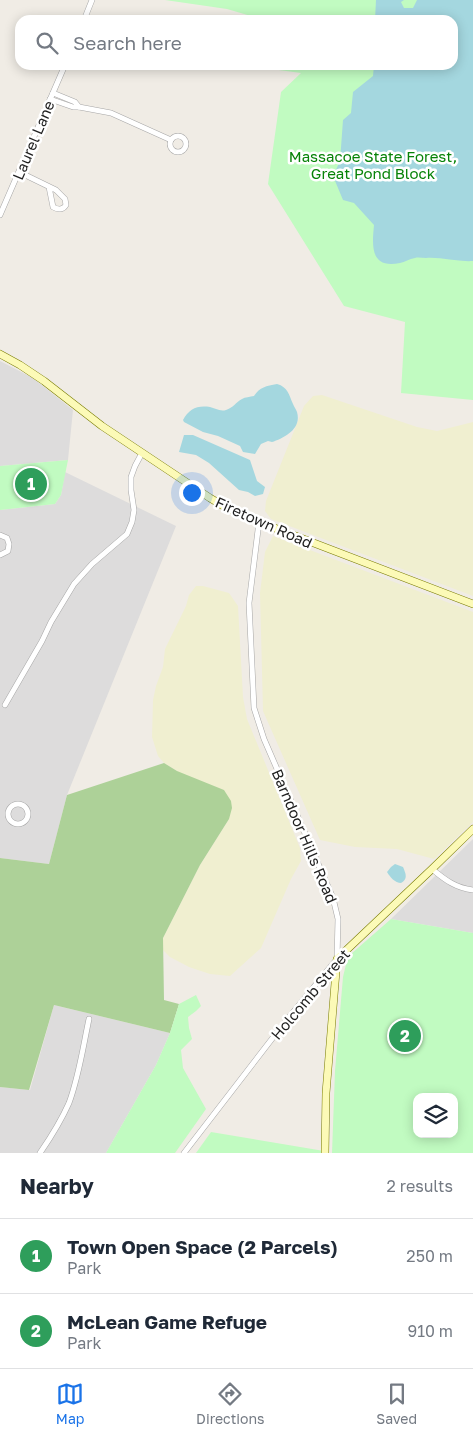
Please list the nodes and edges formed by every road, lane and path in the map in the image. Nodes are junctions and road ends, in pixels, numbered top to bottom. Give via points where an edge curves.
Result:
1 (92, 0) edge
2 (86, 15) edge
3 (63, 70) edge
4 (53, 93) junction
5 (50, 99) junction
6 (79, 106) junction
7 (171, 140) dead end
8 (19, 172) junction
9 (49, 187) dead end
10 (0, 215) edge
11 (0, 354) edge
12 (142, 453) junction
13 (259, 522) junction
14 (0, 535) edge
15 (0, 555) edge
16 (473, 604) edge
17 (5, 706) dead end
18 (0, 811) edge
19 (8, 812) junction
20 (473, 828) edge
21 (432, 869) junction
22 (473, 890) edge
23 (337, 959) junction
24 (89, 1019) dead end
25 (40, 1153) edge
26 (184, 1153) edge
27 (326, 1153) edge

1 - 2 street
3 - 4 street, Laurel Lane
4 - 5 street, Laurel Lane
4 - 6 street
5 - 6 street
5 - 8 street, Laurel Lane
6 - 7 street via 111,113
8 - 9 street
8 - 10 street, Laurel Lane
11 - 12 street, Firetown Road via 44,381
12 - 13 street, Firetown Road via 225,507
12 - 17 street via 132,472 134,510 127,534 74,584
13 - 16 street, Firetown Road
13 - 23 street, Barndoor Hills Road via 249,603 254,708 264,739 333,898 338,919
14 - 15 street via 7,538 9,544 8,550
18 - 19 street
19 - 19 street via 10,821 16,824 23,823 28,815 26,808 17,804
20 - 21 street, Holcomb Street
21 - 22 street via 447,882
21 - 23 street, Holcomb Street
23 - 26 street, Holcomb Street
23 - 27 street, Barndoor Hills Road via 326,1084
24 - 25 street via 79,1070 68,1103 58,1126

